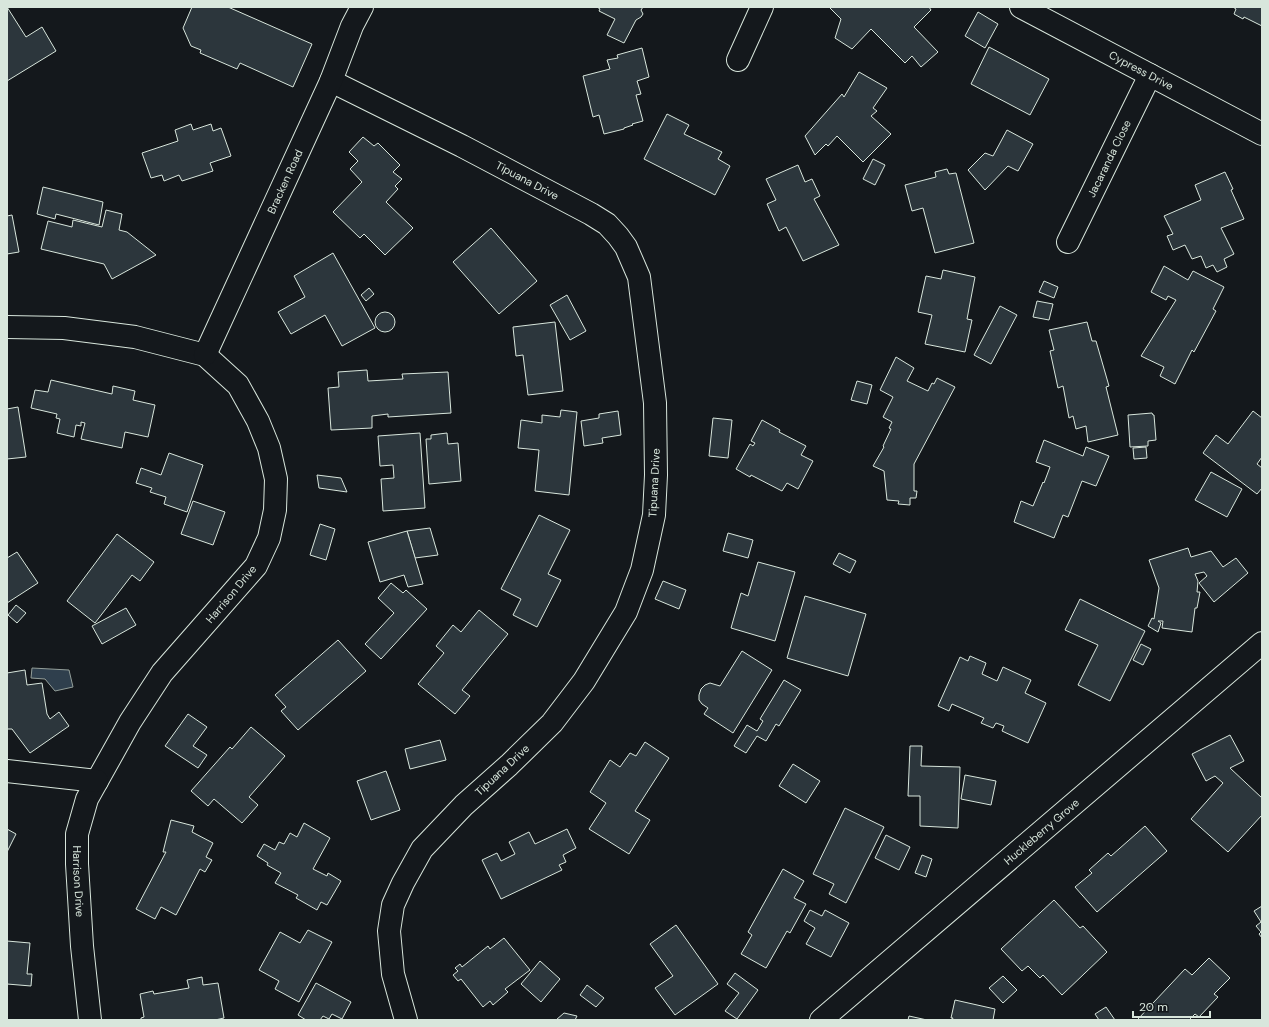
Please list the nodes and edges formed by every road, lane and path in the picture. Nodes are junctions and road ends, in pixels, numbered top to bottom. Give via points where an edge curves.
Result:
1 (362, 7) edge
2 (762, 7) edge
3 (1021, 7) edge
4 (738, 60) dead end
5 (1150, 75) junction
6 (330, 81) junction
7 (1262, 134) edge
8 (1068, 242) dead end
9 (7, 327) edge
10 (205, 355) junction
11 (1262, 643) edge
12 (7, 771) edge
13 (97, 781) junction
14 (90, 1020) edge
15 (406, 1020) edge
16 (821, 1020) edge

1 - 6 street, Bracken Road
2 - 4 street
3 - 5 street, Cypress Drive
5 - 7 street, Cypress Drive
5 - 8 street, Jacaranda Close
6 - 10 street, Bracken Road
6 - 15 street, Tipuana Drive via 462,146 607,224 626,247 639,278 655,402 654,514 642,570 626,612 584,681 552,723 464,805 422,849 393,905 389,931 393,974
9 - 10 street, Harrison Drive via 64,328 135,337
10 - 13 street, Harrison Drive via 238,385 258,421 269,448 276,479 275,510 269,538 256,566 162,673 130,722
11 - 16 street, Huckleberry Grove
12 - 13 street
13 - 14 street, Harrison Drive via 87,799 77,834 82,946

